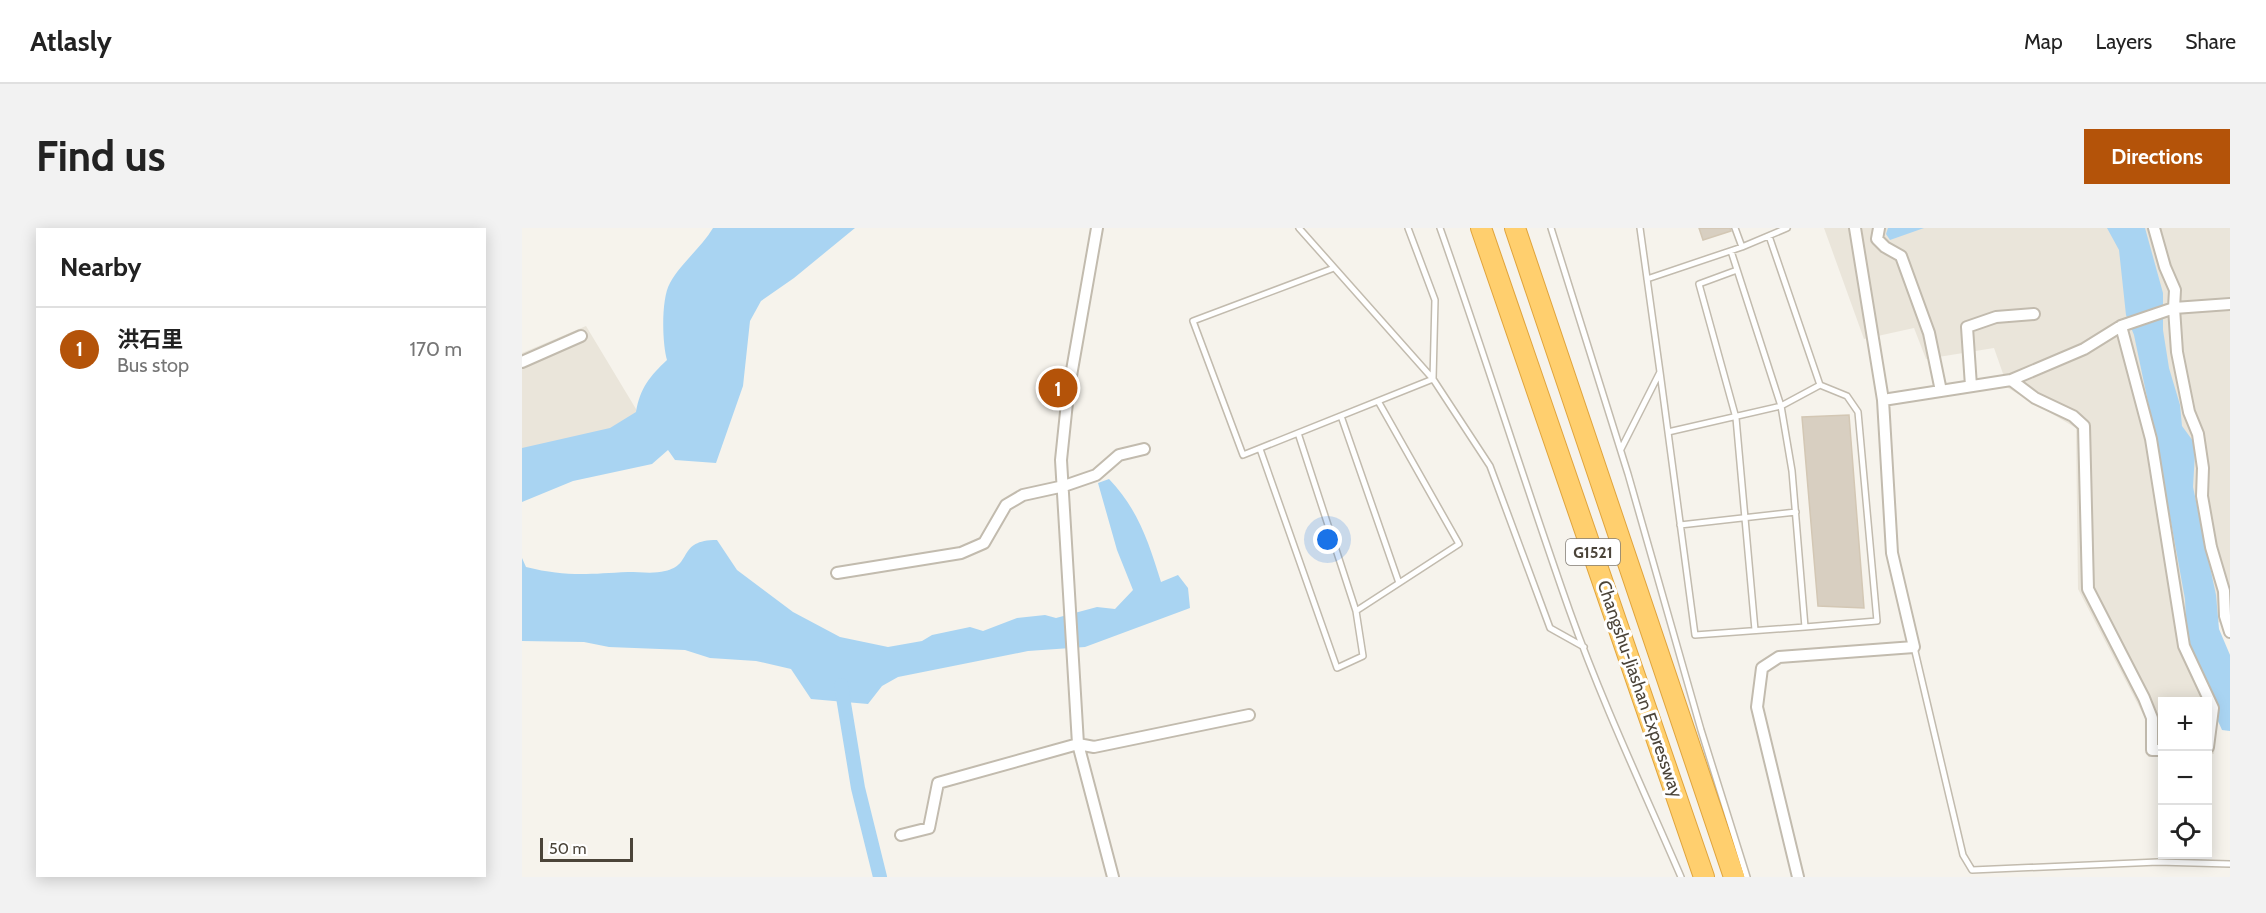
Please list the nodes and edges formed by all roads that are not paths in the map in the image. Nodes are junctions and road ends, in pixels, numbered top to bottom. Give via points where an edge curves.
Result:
1 (1097, 228) edge
2 (1299, 228) edge
3 (1408, 228) edge
4 (1440, 228) edge
5 (1481, 228) edge
6 (1515, 228) edge
7 (1551, 228) edge
8 (1640, 228) edge
9 (1735, 228) edge
10 (1787, 228) edge
11 (1855, 228) edge
12 (1879, 228) edge
13 (2154, 228) edge
14 (1769, 236) junction
15 (1742, 247) junction
16 (1731, 251) junction
17 (1334, 268) junction
18 (1737, 270) junction
19 (1647, 279) junction
20 (2230, 304) edge
21 (2174, 308) junction
22 (2034, 314) dead end
23 (2121, 326) junction
24 (581, 336) dead end
25 (522, 362) edge
26 (1660, 372) junction
27 (1433, 379) junction
28 (2011, 380) junction
29 (1820, 385) junction
30 (1971, 386) junction
31 (1941, 391) junction
32 (1883, 400) junction
33 (1378, 401) junction
34 (1780, 406) junction
35 (1341, 416) junction
36 (1736, 418) junction
37 (1668, 432) junction
38 (1298, 434) junction
39 (1144, 449) dead end
40 (1260, 449) junction
41 (1621, 449) junction
42 (1064, 486) junction
43 (1796, 512) junction
44 (1680, 525) junction
45 (837, 573) dead end
46 (1399, 583) junction
47 (1356, 611) junction
48 (1804, 627) junction
49 (1755, 630) junction
50 (2230, 632) edge
51 (1584, 646) junction
52 (1914, 647) junction
53 (2207, 697) edge
54 (1249, 715) dead end
55 (1078, 744) junction
56 (2158, 750) edge
57 (901, 835) dead end
58 (2230, 864) edge
59 (1113, 877) edge
60 (1681, 877) edge
61 (1704, 877) edge
62 (1734, 877) edge
63 (1748, 877) edge
64 (1798, 877) edge

1 - 42 street via 1068,393 1061,460
2 - 17 lane
3 - 27 lane via 1435,300
4 - 51 lane
5 - 61 highway, Changshu-Jiashan Expressway / G1521
6 - 62 highway, Changshu-Jiashan Expressway / G1521
7 - 41 lane
8 - 19 lane
9 - 15 lane
10 - 14 lane
11 - 32 street
12 - 31 street via 1877,239 1901,256 1929,333
13 - 21 street via 2175,290
14 - 15 lane
14 - 29 lane
15 - 16 lane
16 - 18 lane
16 - 19 lane
17 - 27 lane
17 - 40 lane via 1193,321 1244,455
18 - 34 lane
18 - 36 lane via 1699,284
19 - 26 lane
20 - 21 street
21 - 23 street
21 - 50 street via 2177,352 2189,412 2198,434 2202,496
22 - 30 street via 1996,317 1968,327
23 - 28 street via 2085,349
23 - 53 street via 2151,439 2184,646
24 - 25 street
26 - 37 lane
26 - 41 lane
27 - 33 lane
27 - 51 lane via 1490,466 1550,628
28 - 30 street
28 - 56 street via 2084,426 2088,589 2148,708 2152,718 2152,750
29 - 34 lane
29 - 48 lane via 1847,396 1858,412 1877,621
30 - 31 street
31 - 32 street
32 - 52 street via 1892,553
33 - 35 lane
33 - 46 lane via 1459,544
34 - 36 lane
34 - 43 lane
35 - 38 lane
35 - 46 lane
36 - 37 lane
36 - 49 lane
37 - 44 lane
38 - 40 lane
38 - 47 lane
39 - 42 street via 1119,455 1096,475
40 - 47 lane via 1337,668 1364,656
41 - 63 lane via 1701,730
42 - 45 street via 1023,495 1006,505 984,543 960,553
42 - 55 street
43 - 44 lane
43 - 48 lane
44 - 49 lane via 1695,635
46 - 47 lane
48 - 49 lane
51 - 60 lane
52 - 58 lane via 1963,855 1972,870 2158,862
52 - 64 street via 1779,657 1762,668 1757,707
54 - 55 street via 1094,747
55 - 57 street via 938,783 929,828
55 - 59 street

